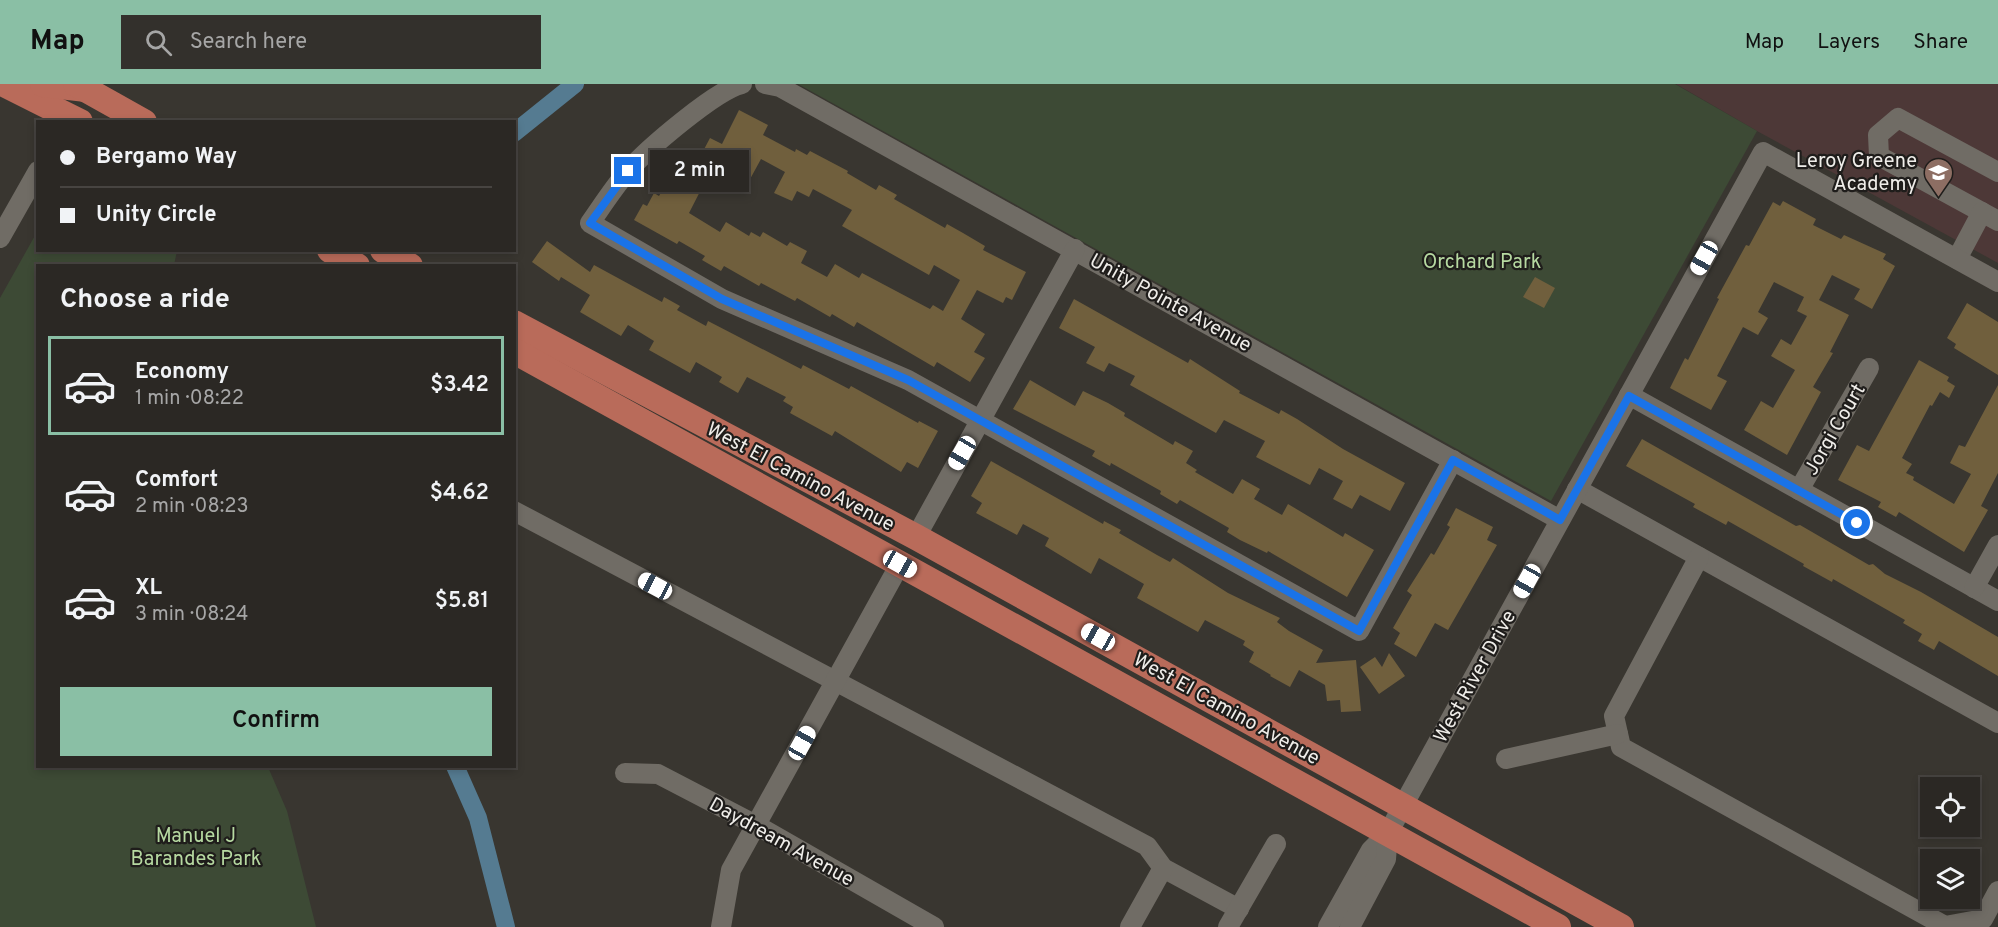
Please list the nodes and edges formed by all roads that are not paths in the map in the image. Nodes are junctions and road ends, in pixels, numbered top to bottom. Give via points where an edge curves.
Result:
1 (4, 84) edge
2 (43, 84) edge
3 (742, 84) edge
4 (772, 86) edge
5 (81, 87) edge
6 (71, 120) edge
7 (113, 120) edge
8 (140, 120) edge
9 (1998, 172) edge
10 (36, 175) edge
11 (1990, 217) edge
12 (0, 238) edge
13 (1075, 249) junction
14 (333, 252) edge
15 (386, 252) edge
16 (1957, 259) junction
17 (354, 264) edge
18 (407, 264) edge
19 (1998, 282) edge
20 (516, 324) edge
21 (516, 352) edge
22 (1869, 368) dead end
23 (1629, 396) junction
24 (981, 420) junction
25 (1453, 460) junction
26 (1577, 489) junction
27 (1799, 490) junction
28 (516, 512) edge
29 (1560, 520) junction
30 (916, 537) junction
31 (1998, 545) edge
32 (1699, 557) junction
33 (900, 564) junction
34 (1974, 588) junction
35 (1998, 601) edge
36 (836, 682) junction
37 (1998, 723) edge
38 (1618, 734) junction
39 (1506, 759) dead end
40 (625, 773) dead end
41 (1403, 804) junction
42 (756, 825) junction
43 (1388, 833) junction
44 (1276, 844) dead end
45 (1163, 868) junction
46 (1998, 891) edge
47 (1239, 909) junction
48 (1967, 925) edge
49 (931, 926) edge
50 (721, 927) edge
51 (1130, 927) edge
52 (1228, 927) edge
53 (1328, 927) edge
54 (1350, 927) edge
55 (1558, 927) edge
56 (1621, 927) edge

1 - 6 main road
2 - 5 main road
3 - 24 street via 731,86 645,154 590,223 722,299 908,380
4 - 13 street, Unity Pointe Avenue
5 - 8 main road
6 - 7 main road via 98,112
9 - 11 street via 1898,118 1878,135 1879,156
10 - 12 street
11 - 16 street
13 - 24 street
13 - 25 street, Unity Pointe Avenue
14 - 17 main road
15 - 18 main road
16 - 19 street, West River Drive
16 - 23 street, West River Drive via 1763,152
20 - 30 main road, West El Camino Avenue
21 - 33 main road, West El Camino Avenue
22 - 27 street, Jorgi Court
23 - 26 street, West River Drive
23 - 27 street
24 - 25 street via 1359,631
24 - 30 street
25 - 29 street, Unity Pointe Avenue
26 - 29 street, West River Drive
26 - 32 street
27 - 34 street
28 - 36 street
29 - 41 street, West River Drive
30 - 41 main road, West El Camino Avenue
31 - 34 street
32 - 37 street
32 - 38 street via 1614,716
33 - 36 street
33 - 43 main road, West El Camino Avenue
34 - 35 street
36 - 42 street
36 - 45 street via 1147,846
38 - 39 street
38 - 48 street via 1621,747 1945,926
40 - 42 street, Daydream Avenue via 658,774
41 - 43 street, West River Drive
41 - 56 main road, West El Camino Avenue
42 - 49 street, Daydream Avenue
42 - 50 street via 731,870
43 - 53 street via 1371,850
43 - 54 street via 1386,859
43 - 55 main road, West El Camino Avenue
44 - 47 street
45 - 47 street
45 - 51 street
46 - 48 street via 1983,920
47 - 52 street

